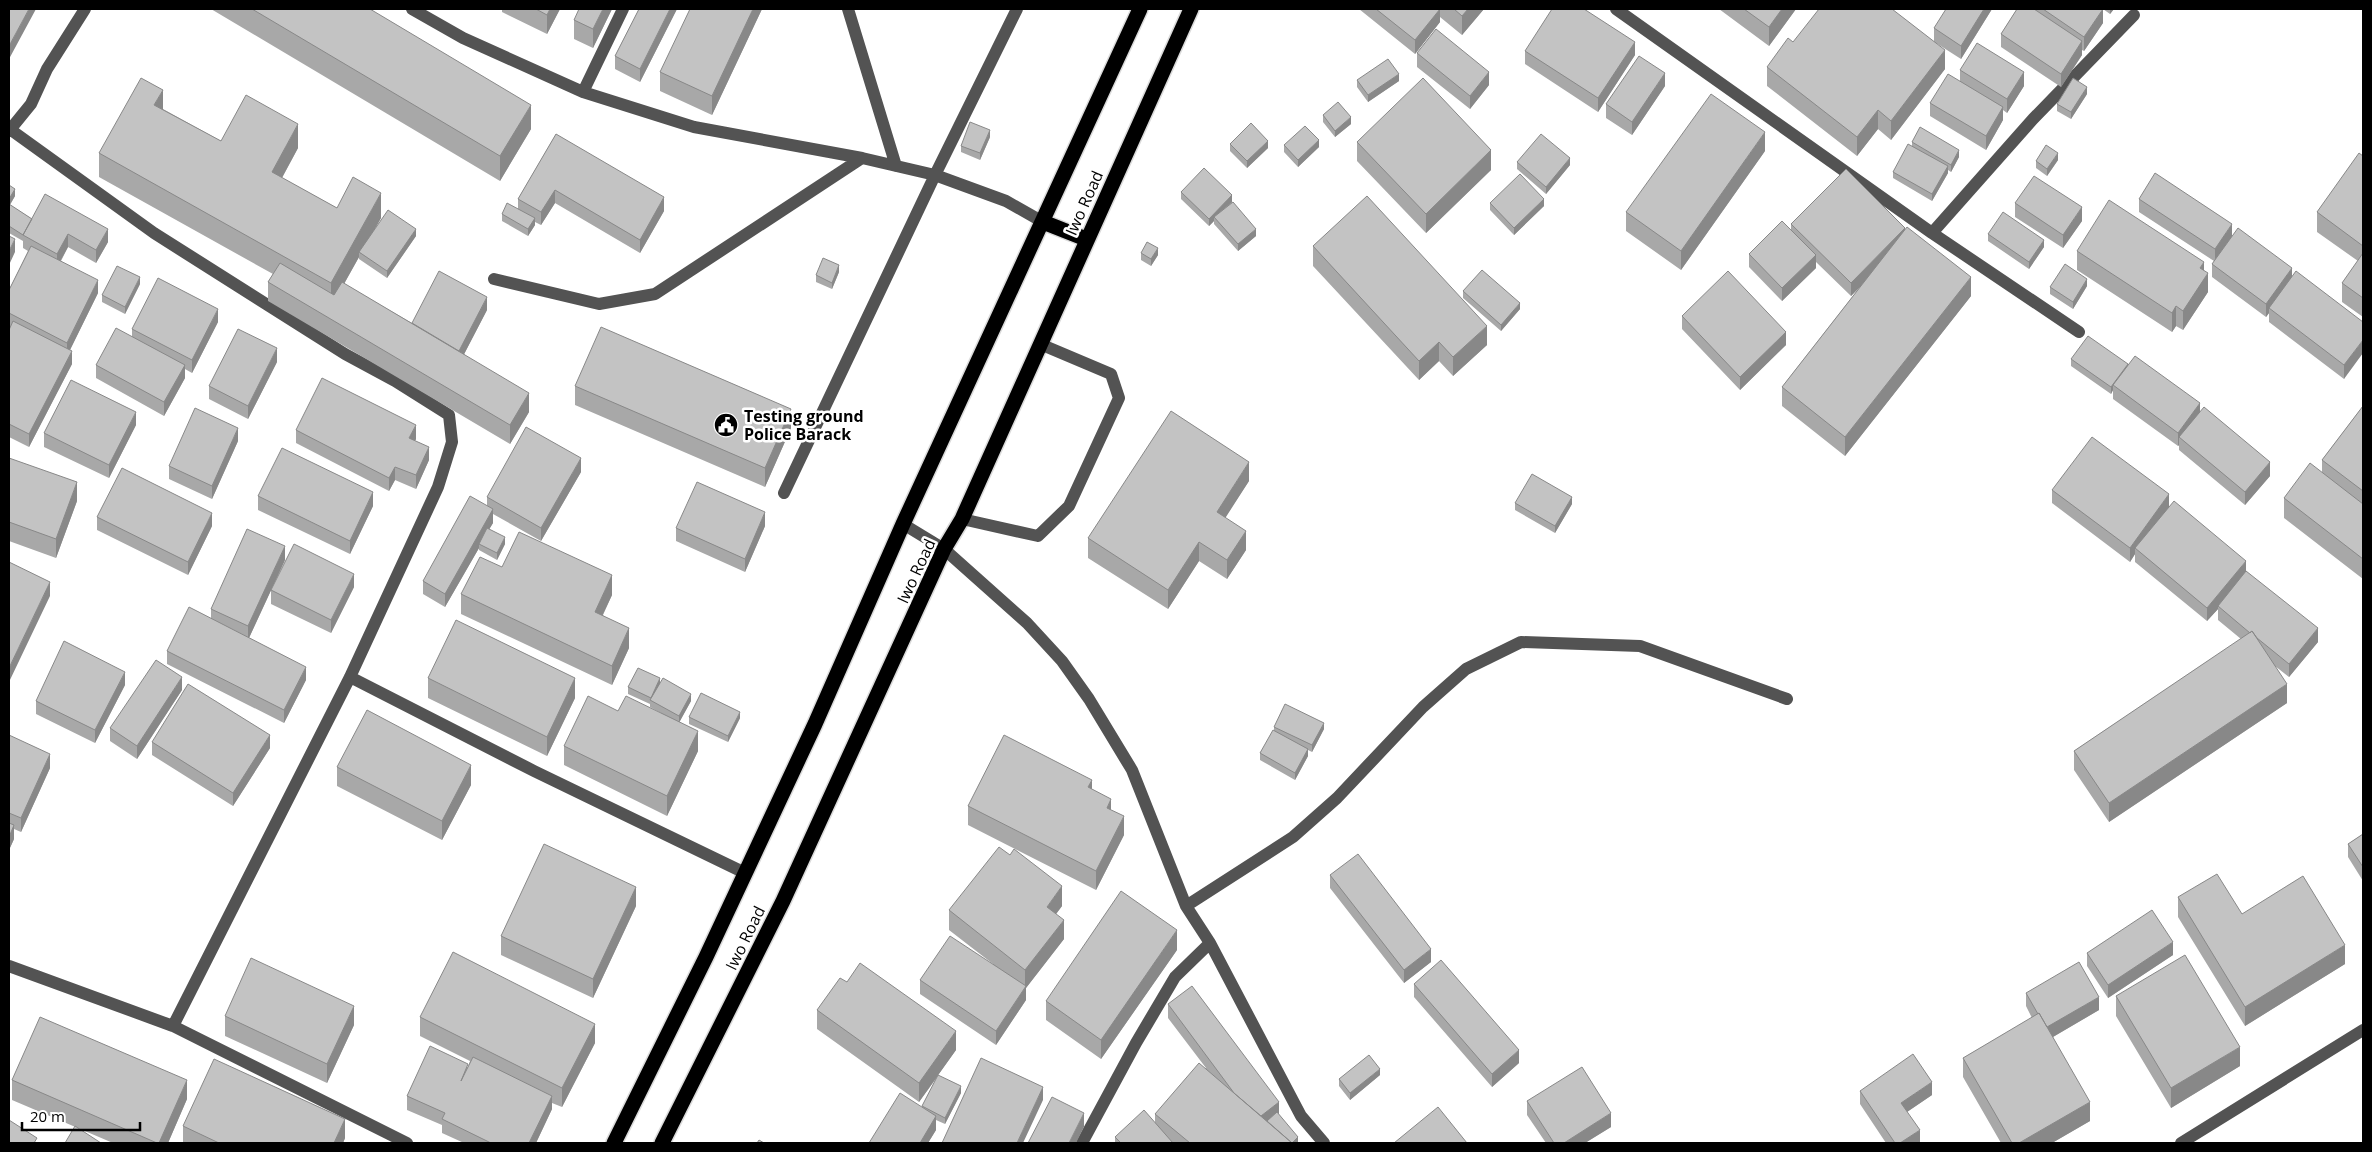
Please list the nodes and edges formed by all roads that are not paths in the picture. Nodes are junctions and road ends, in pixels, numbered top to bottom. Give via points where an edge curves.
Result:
1 (85, 9) edge
2 (412, 9) edge
3 (623, 9) edge
4 (848, 9) edge
5 (1017, 9) edge
6 (1140, 9) edge
7 (1191, 9) edge
8 (1616, 9) edge
9 (2134, 15) dead end
10 (583, 92) junction
11 (10, 130) edge
12 (862, 158) junction
13 (896, 166) junction
14 (935, 175) junction
15 (1044, 222) junction
16 (1932, 233) junction
17 (1086, 240) junction
18 (494, 279) dead end
19 (2079, 332) dead end
20 (1040, 344) junction
21 (784, 493) dead end
22 (962, 519) junction
23 (903, 524) junction
24 (944, 549) junction
25 (350, 677) junction
26 (1787, 700) dead end
27 (745, 873) junction
28 (1186, 906) junction
29 (1210, 943) junction
30 (9, 966) edge
31 (173, 1026) junction
32 (2363, 1030) edge
33 (407, 1143) edge
34 (614, 1143) edge
35 (662, 1143) edge
36 (1082, 1143) edge
37 (1324, 1143) edge
38 (2181, 1143) edge

1 - 11 street via 47,69 31,104
2 - 10 street via 462,38
3 - 10 street
4 - 13 street
5 - 14 street
6 - 15 highway, Iwo Road
7 - 17 highway, Iwo Road
8 - 16 street
9 - 16 street via 2033,119
10 - 12 street via 694,127
11 - 25 street via 154,233 345,354 449,415 452,442 438,487
12 - 13 street
12 - 18 street via 655,294 599,304
13 - 14 street
14 - 15 street via 1006,201
14 - 21 street
15 - 17 highway
15 - 23 highway, Iwo Road
16 - 19 street
17 - 20 highway, Iwo Road
20 - 22 highway, Iwo Road
20 - 22 street via 1111,374 1119,398 1069,506 1038,536
22 - 24 highway, Iwo Road
23 - 24 street
23 - 27 highway, Iwo Road via 816,724
24 - 28 street via 1027,623 1062,661 1089,699 1132,770
24 - 35 highway, Iwo Road via 782,901
25 - 27 street
25 - 31 street
26 - 28 street via 1640,646 1521,642 1466,670 1423,707 1337,798 1293,837
27 - 34 highway, Iwo Road
28 - 29 street
29 - 36 street via 1175,977
29 - 37 street via 1302,1116
30 - 31 street
31 - 33 street
32 - 38 street

